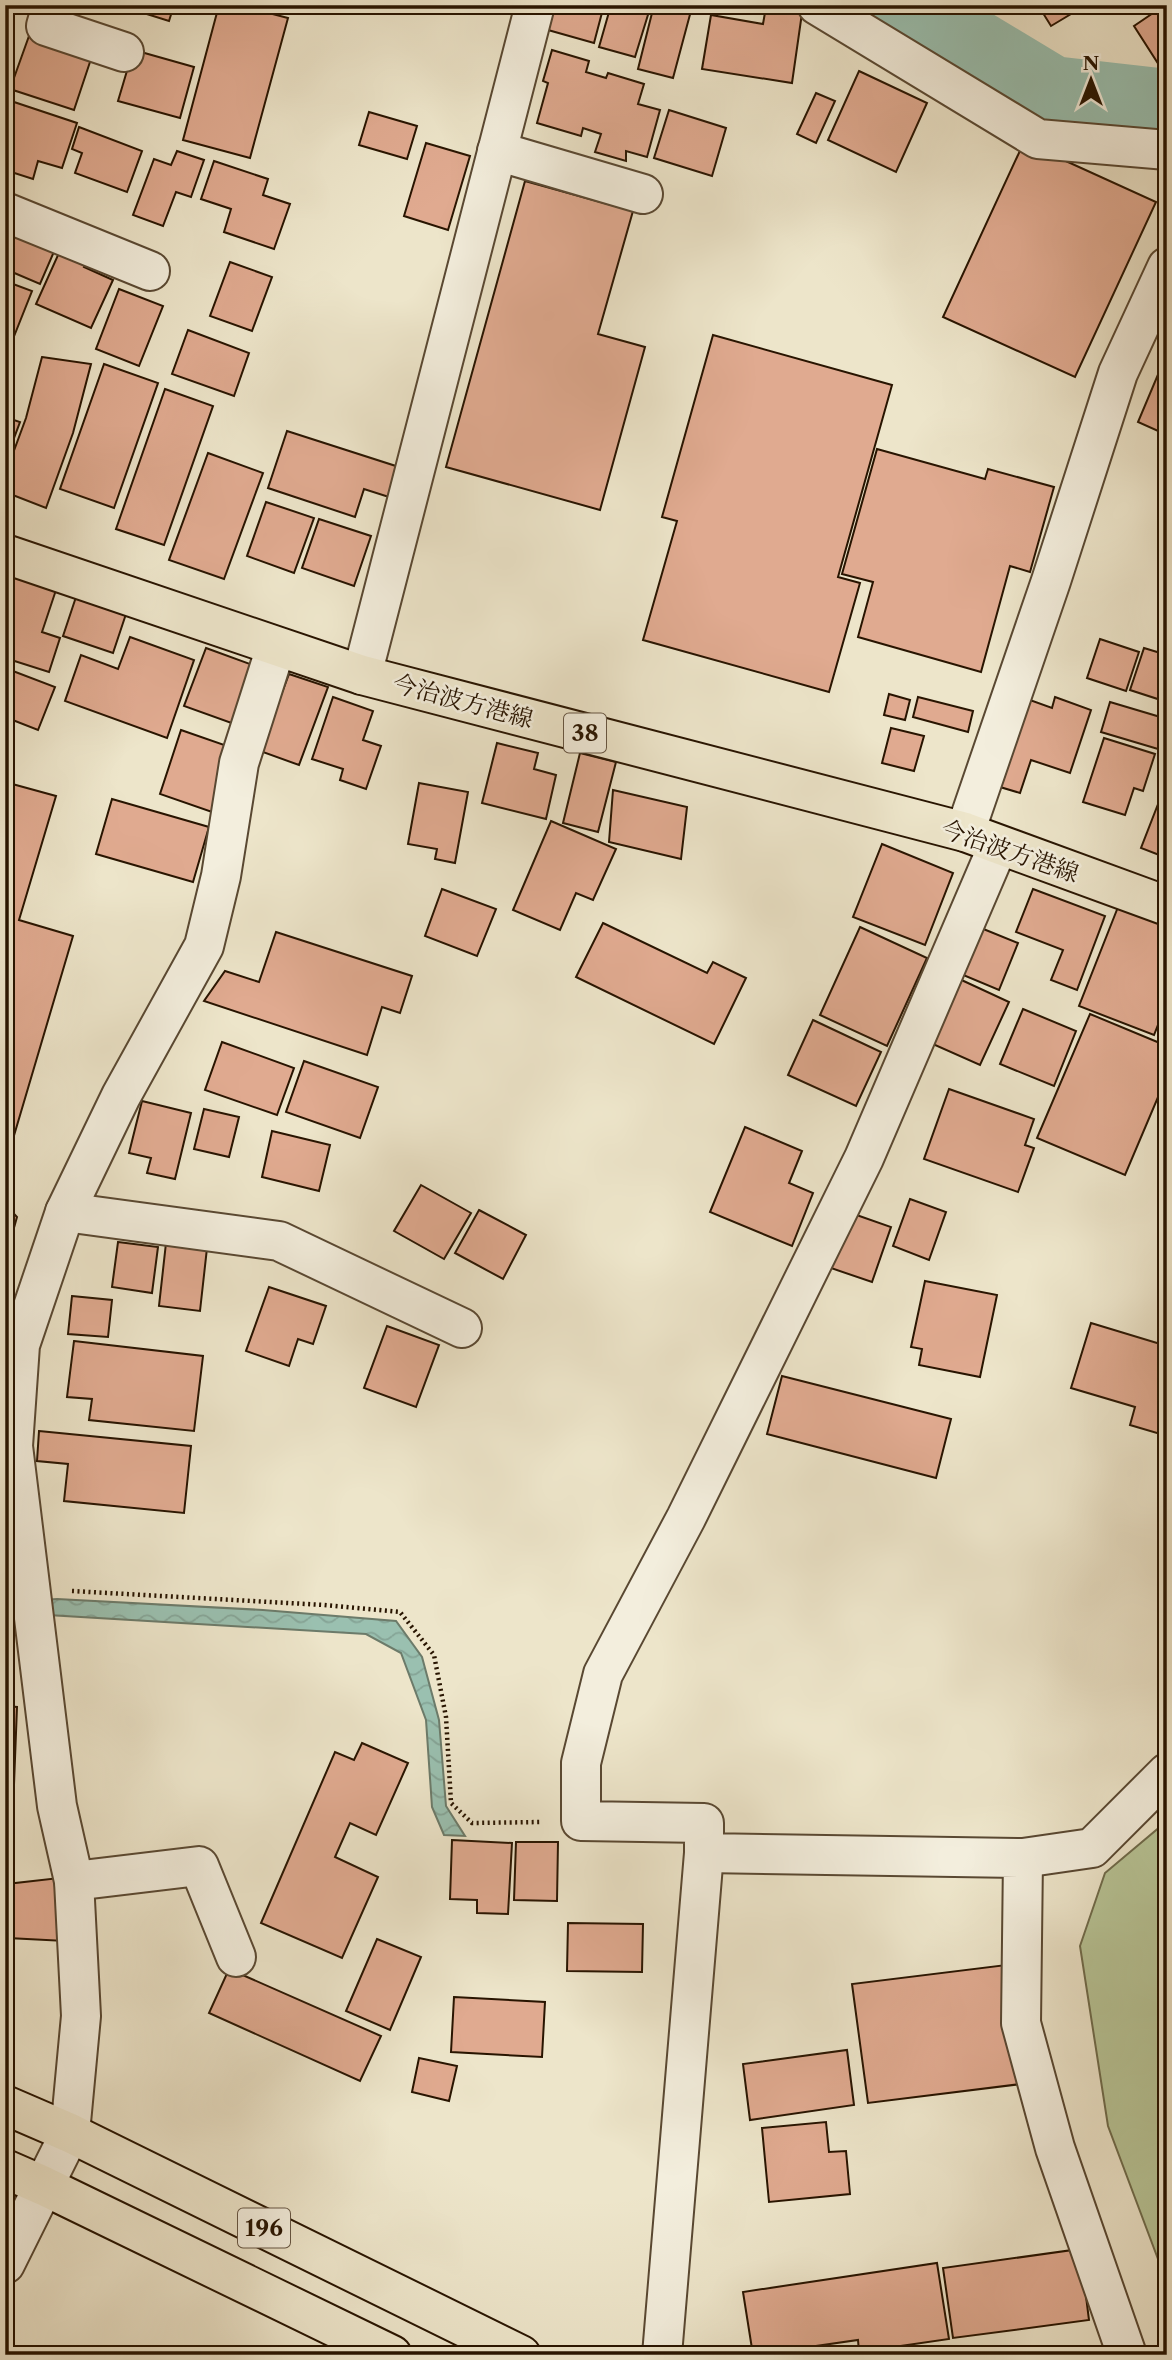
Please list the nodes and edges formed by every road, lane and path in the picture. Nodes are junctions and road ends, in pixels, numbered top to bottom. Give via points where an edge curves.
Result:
1 (52, 5) edge
2 (534, 5) edge
3 (817, 5) edge
4 (124, 52) dead end
5 (1167, 150) edge
6 (497, 151) junction
7 (643, 194) dead end
8 (5, 212) edge
9 (1167, 267) edge
10 (150, 271) dead end
11 (5, 554) edge
12 (276, 647) junction
13 (362, 675) junction
14 (981, 839) junction
15 (1167, 906) edge
16 (65, 1212) junction
17 (461, 1328) dead end
18 (30, 1587) junction
19 (1167, 1773) edge
20 (581, 1821) junction
21 (704, 1853) junction
22 (1023, 1858) junction
23 (74, 1881) junction
24 (236, 1957) dead end
25 (5, 2105) edge
26 (70, 2133) junction
27 (5, 2169) edge
28 (44, 2186) junction
29 (5, 2264) edge
30 (393, 2355) edge
31 (521, 2355) edge
32 (662, 2355) edge
33 (1127, 2355) edge

1 - 4 street via 46,26
2 - 6 street
3 - 5 street via 1038,139
6 - 7 street
6 - 13 street
8 - 10 street
9 - 14 street via 1118,373 1051,581
11 - 12 main road, 今治波方港線 / 38
12 - 13 main road, 今治波方港線 / 38
12 - 16 street via 239,763 221,876 204,946 121,1096
13 - 14 main road, 今治波方港線 / 38
14 - 15 main road, 今治波方港線 / 38
14 - 20 street via 864,1158 686,1518 603,1674 582,1763
16 - 17 street via 279,1241
16 - 18 street via 20,1345 13,1446
18 - 20 path via 400,1612 434,1655 446,1717 451,1803 472,1823
18 - 23 street via 57,1806
19 - 22 street via 1092,1848
20 - 21 street via 704,1823
21 - 22 street
21 - 32 street
22 - 33 street via 1021,2023 1055,2148
23 - 24 street via 199,1866
23 - 26 street via 81,2016
25 - 26 main road, 196
26 - 28 street
26 - 31 main road, 196
27 - 28 main road, 196
28 - 29 street
28 - 30 main road, 196

